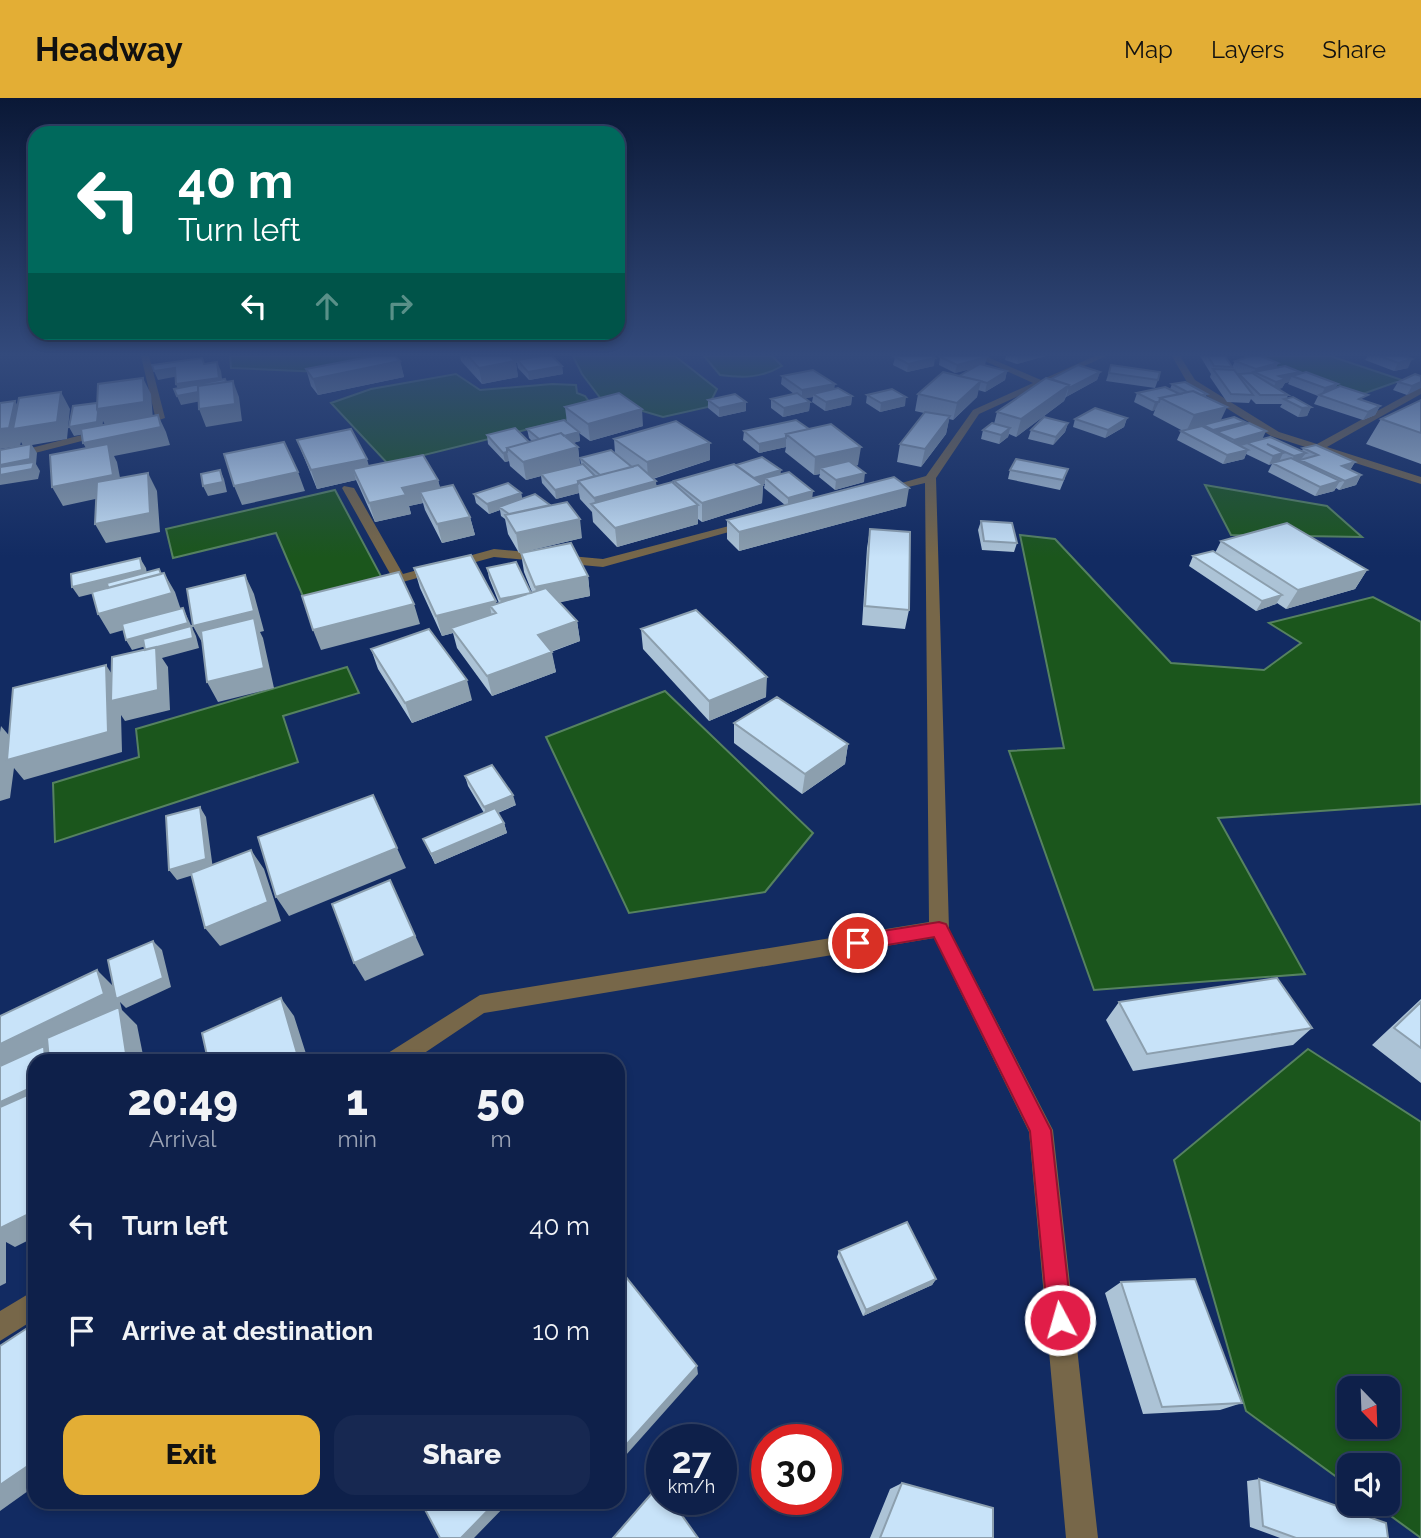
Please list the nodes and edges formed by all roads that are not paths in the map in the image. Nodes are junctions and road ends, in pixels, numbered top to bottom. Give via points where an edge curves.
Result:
1 (140, 423) edge
2 (968, 423) edge
3 (1258, 423) edge
4 (1362, 423) edge
5 (1318, 448) junction
6 (0, 459) edge
7 (930, 478) junction
8 (1421, 481) edge
9 (348, 488) dead end
10 (865, 495) edge
11 (760, 522) edge
12 (939, 929) junction
13 (405, 1054) edge
14 (28, 1308) edge
15 (0, 1327) edge
16 (1082, 1538) edge

1 - 6 street
2 - 7 street
3 - 5 street
4 - 5 street
5 - 8 street
7 - 10 street
7 - 12 street
9 - 11 street via 399,579 494,553 603,563
12 - 13 street via 480,1004
12 - 16 street via 1041,1130
14 - 15 street

